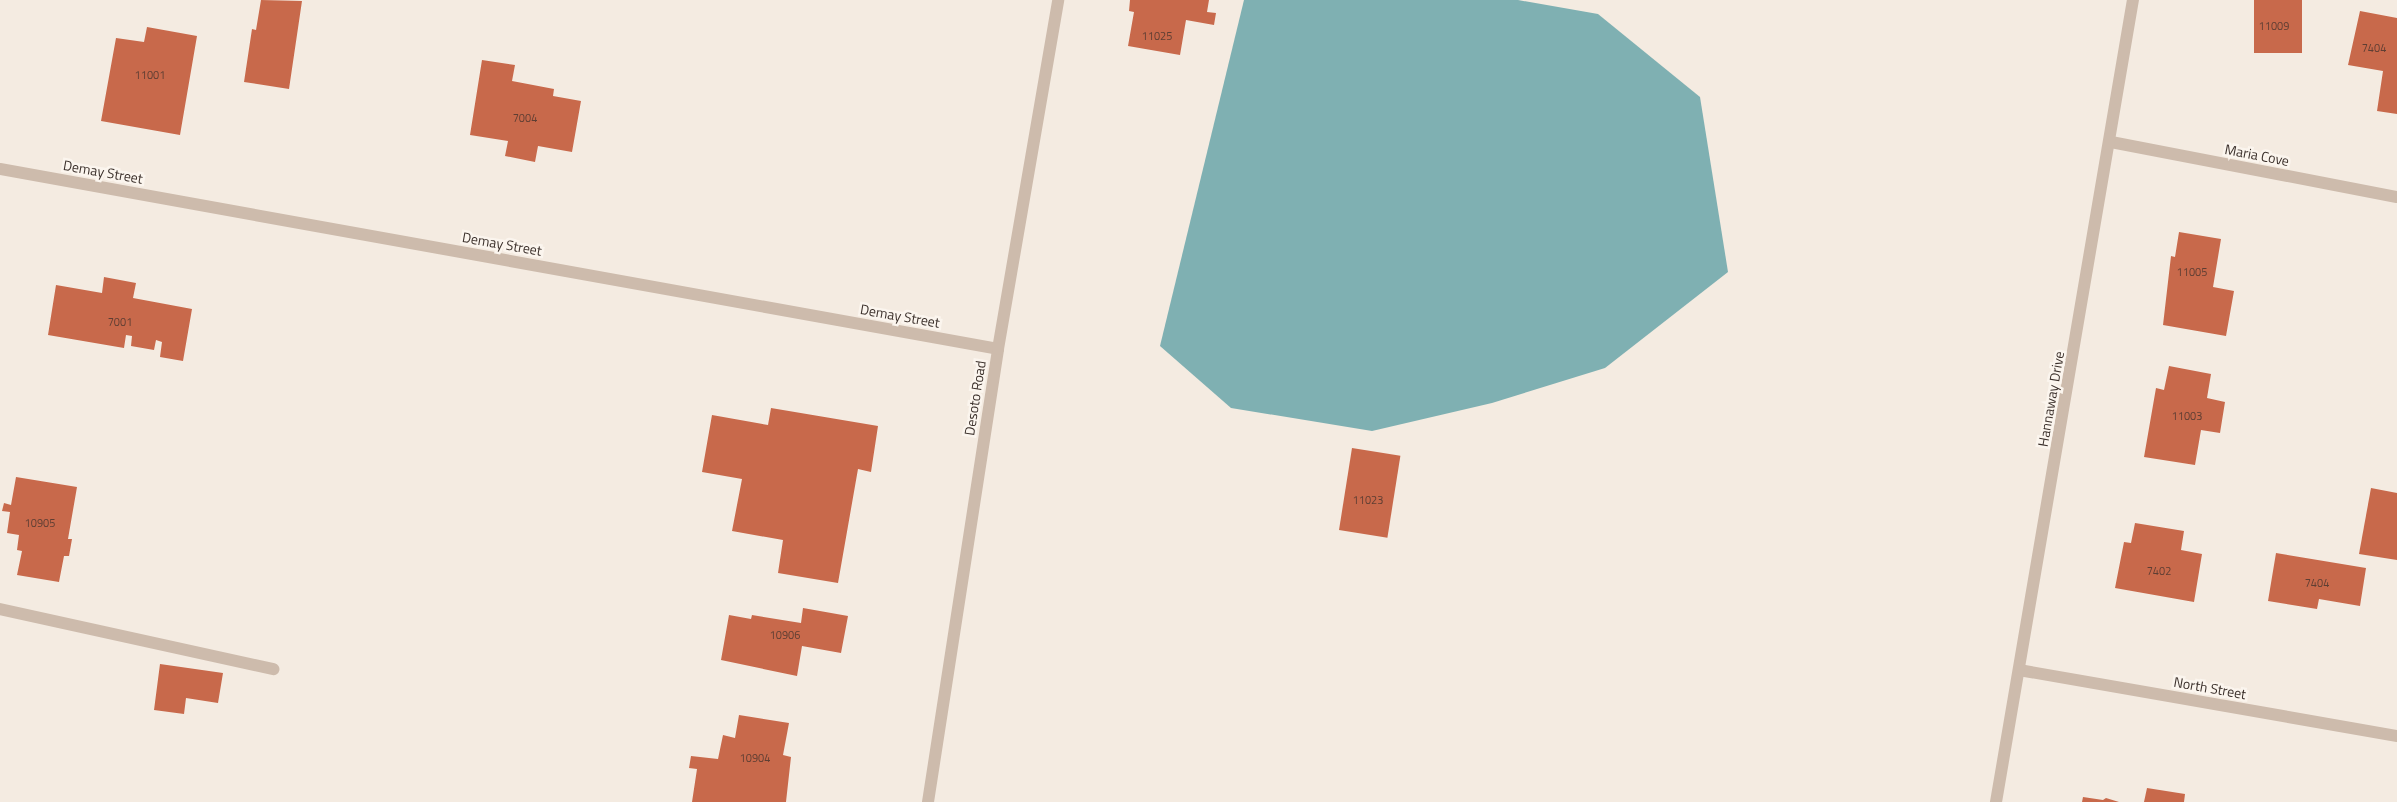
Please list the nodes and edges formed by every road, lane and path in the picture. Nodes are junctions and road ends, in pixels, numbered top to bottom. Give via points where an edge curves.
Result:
1 (1058, 0) edge
2 (2134, 0) edge
3 (2111, 142) junction
4 (0, 169) edge
5 (2397, 197) edge
6 (998, 349) junction
7 (0, 609) edge
8 (273, 669) dead end
9 (2019, 670) junction
10 (2397, 736) edge
11 (928, 802) edge
12 (1996, 802) edge

1 - 6 street, Desoto Road
2 - 3 street, Hannaway Drive
3 - 5 street, Maria Cove
3 - 9 street, Hannaway Drive
4 - 6 street, Demay Street
6 - 11 street, Desoto Road
7 - 8 street
9 - 10 street, North Street
9 - 12 street, Hannaway Drive

